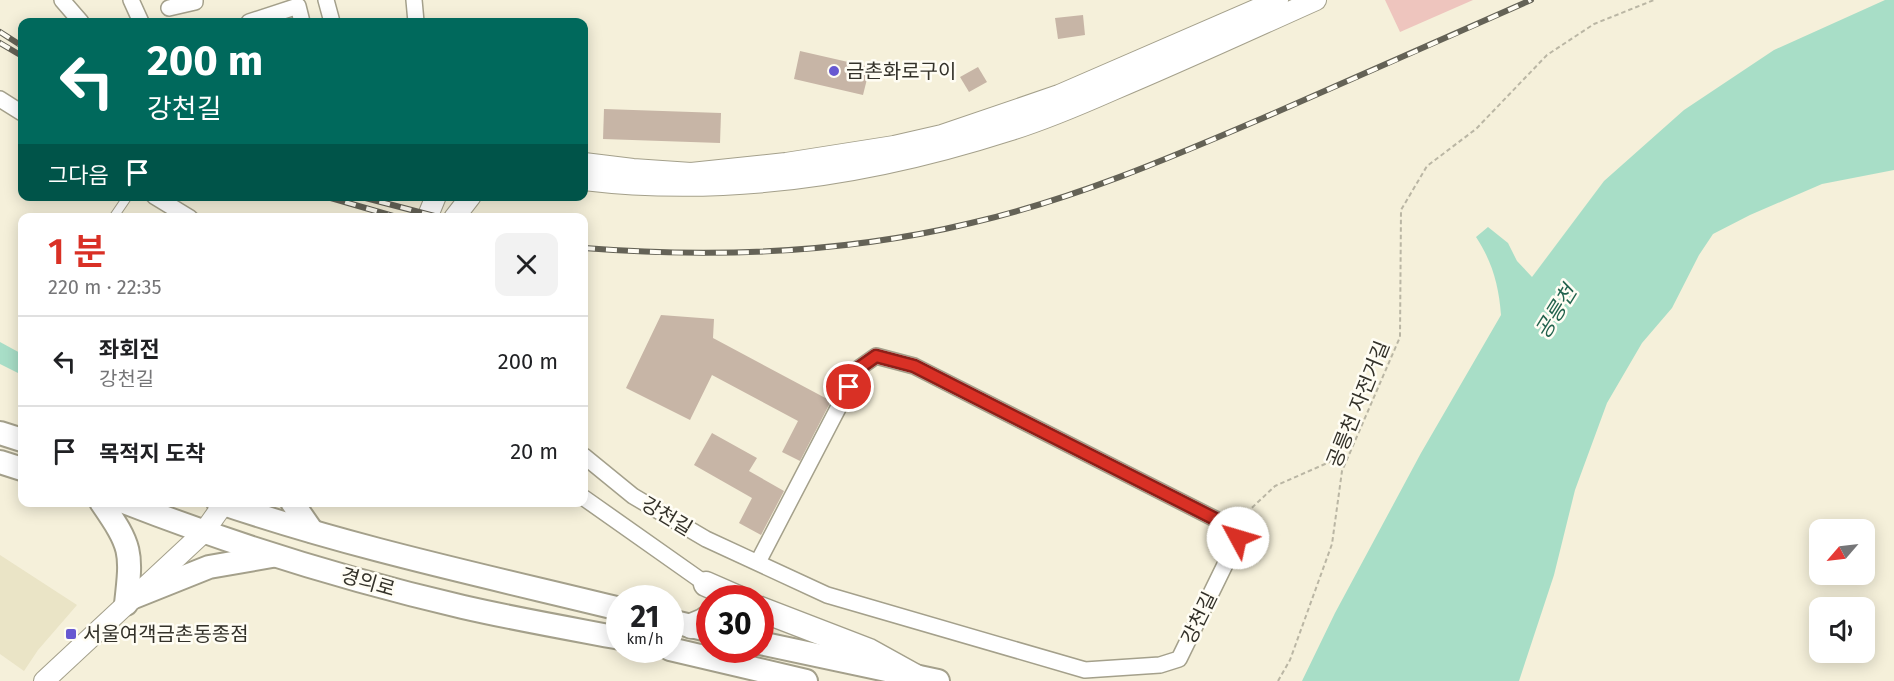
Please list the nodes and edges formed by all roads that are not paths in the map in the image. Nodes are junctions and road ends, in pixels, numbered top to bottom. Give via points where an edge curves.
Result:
1 (62, 0) edge
2 (131, 0) edge
3 (195, 0) edge
4 (326, 0) edge
5 (414, 0) edge
6 (1278, 0) edge
7 (1316, 0) edge
8 (169, 8) dead end
9 (78, 18) edge
10 (139, 18) edge
11 (261, 18) edge
12 (301, 18) edge
13 (328, 18) edge
14 (416, 18) edge
15 (0, 99) edge
16 (18, 110) edge
17 (588, 163) edge
18 (588, 181) edge
19 (162, 201) edge
20 (467, 201) edge
21 (182, 213) edge
22 (458, 213) edge
23 (0, 433) edge
24 (18, 439) edge
25 (588, 459) edge
26 (0, 462) edge
27 (18, 468) edge
28 (588, 501) edge
29 (104, 507) edge
30 (137, 507) edge
31 (219, 507) edge
32 (235, 507) edge
33 (295, 507) edge
34 (312, 531) junction
35 (203, 533) junction
36 (275, 556) junction
37 (758, 562) junction
38 (702, 585) edge
39 (130, 601) junction
40 (606, 606) edge
41 (774, 614) edge
42 (606, 635) edge
43 (774, 646) edge
44 (684, 652) edge
45 (927, 679) edge
46 (44, 681) edge
47 (806, 681) edge

1 - 9 street
2 - 10 street
3 - 8 street
4 - 13 street
5 - 14 street
6 - 17 street via 1059,95 942,135 786,163 692,172
7 - 18 street via 1054,115 894,162 787,181 690,187
11 - 12 street via 298,6
15 - 16 street
19 - 21 street
20 - 22 street
23 - 24 main road
25 - 37 street, 강천길 via 633,496 706,539
26 - 27 main road
28 - 38 street
29 - 39 main road via 129,549
30 - 35 main road, 경의로
31 - 35 street
32 - 34 main road, 경의로
33 - 34 main road
34 - 40 main road, 경의로
35 - 36 main road, 경의로
35 - 39 street
36 - 39 main road via 209,567
36 - 42 main road, 경의로 via 465,608
37 - 37 street, 강천길 via 827,595 1085,670 1160,665 1179,659 1238,538 1231,527 914,366 876,356 859,368
39 - 46 street
41 - 45 main road via 869,651
43 - 45 main road
44 - 47 main road

